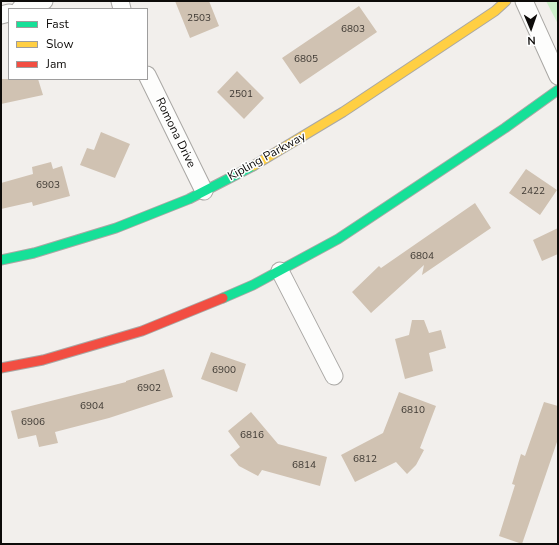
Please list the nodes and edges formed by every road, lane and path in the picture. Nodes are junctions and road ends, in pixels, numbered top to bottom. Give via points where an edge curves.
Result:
1 (44, 1) edge
2 (506, 1) edge
3 (524, 1) edge
4 (23, 8) edge
5 (558, 76) edge
6 (148, 77) edge
7 (558, 90) edge
8 (204, 191) junction
9 (1, 260) edge
10 (280, 271) junction
11 (1, 368) edge
12 (334, 376) dead end

1 - 4 street
2 - 8 street, Kipling Parkway via 495,11 297,142
3 - 5 street
6 - 8 street, Romona Drive
7 - 10 street via 338,240
8 - 9 street, Kipling Parkway via 116,228 34,253
10 - 11 street via 142,331 43,360
10 - 12 street

